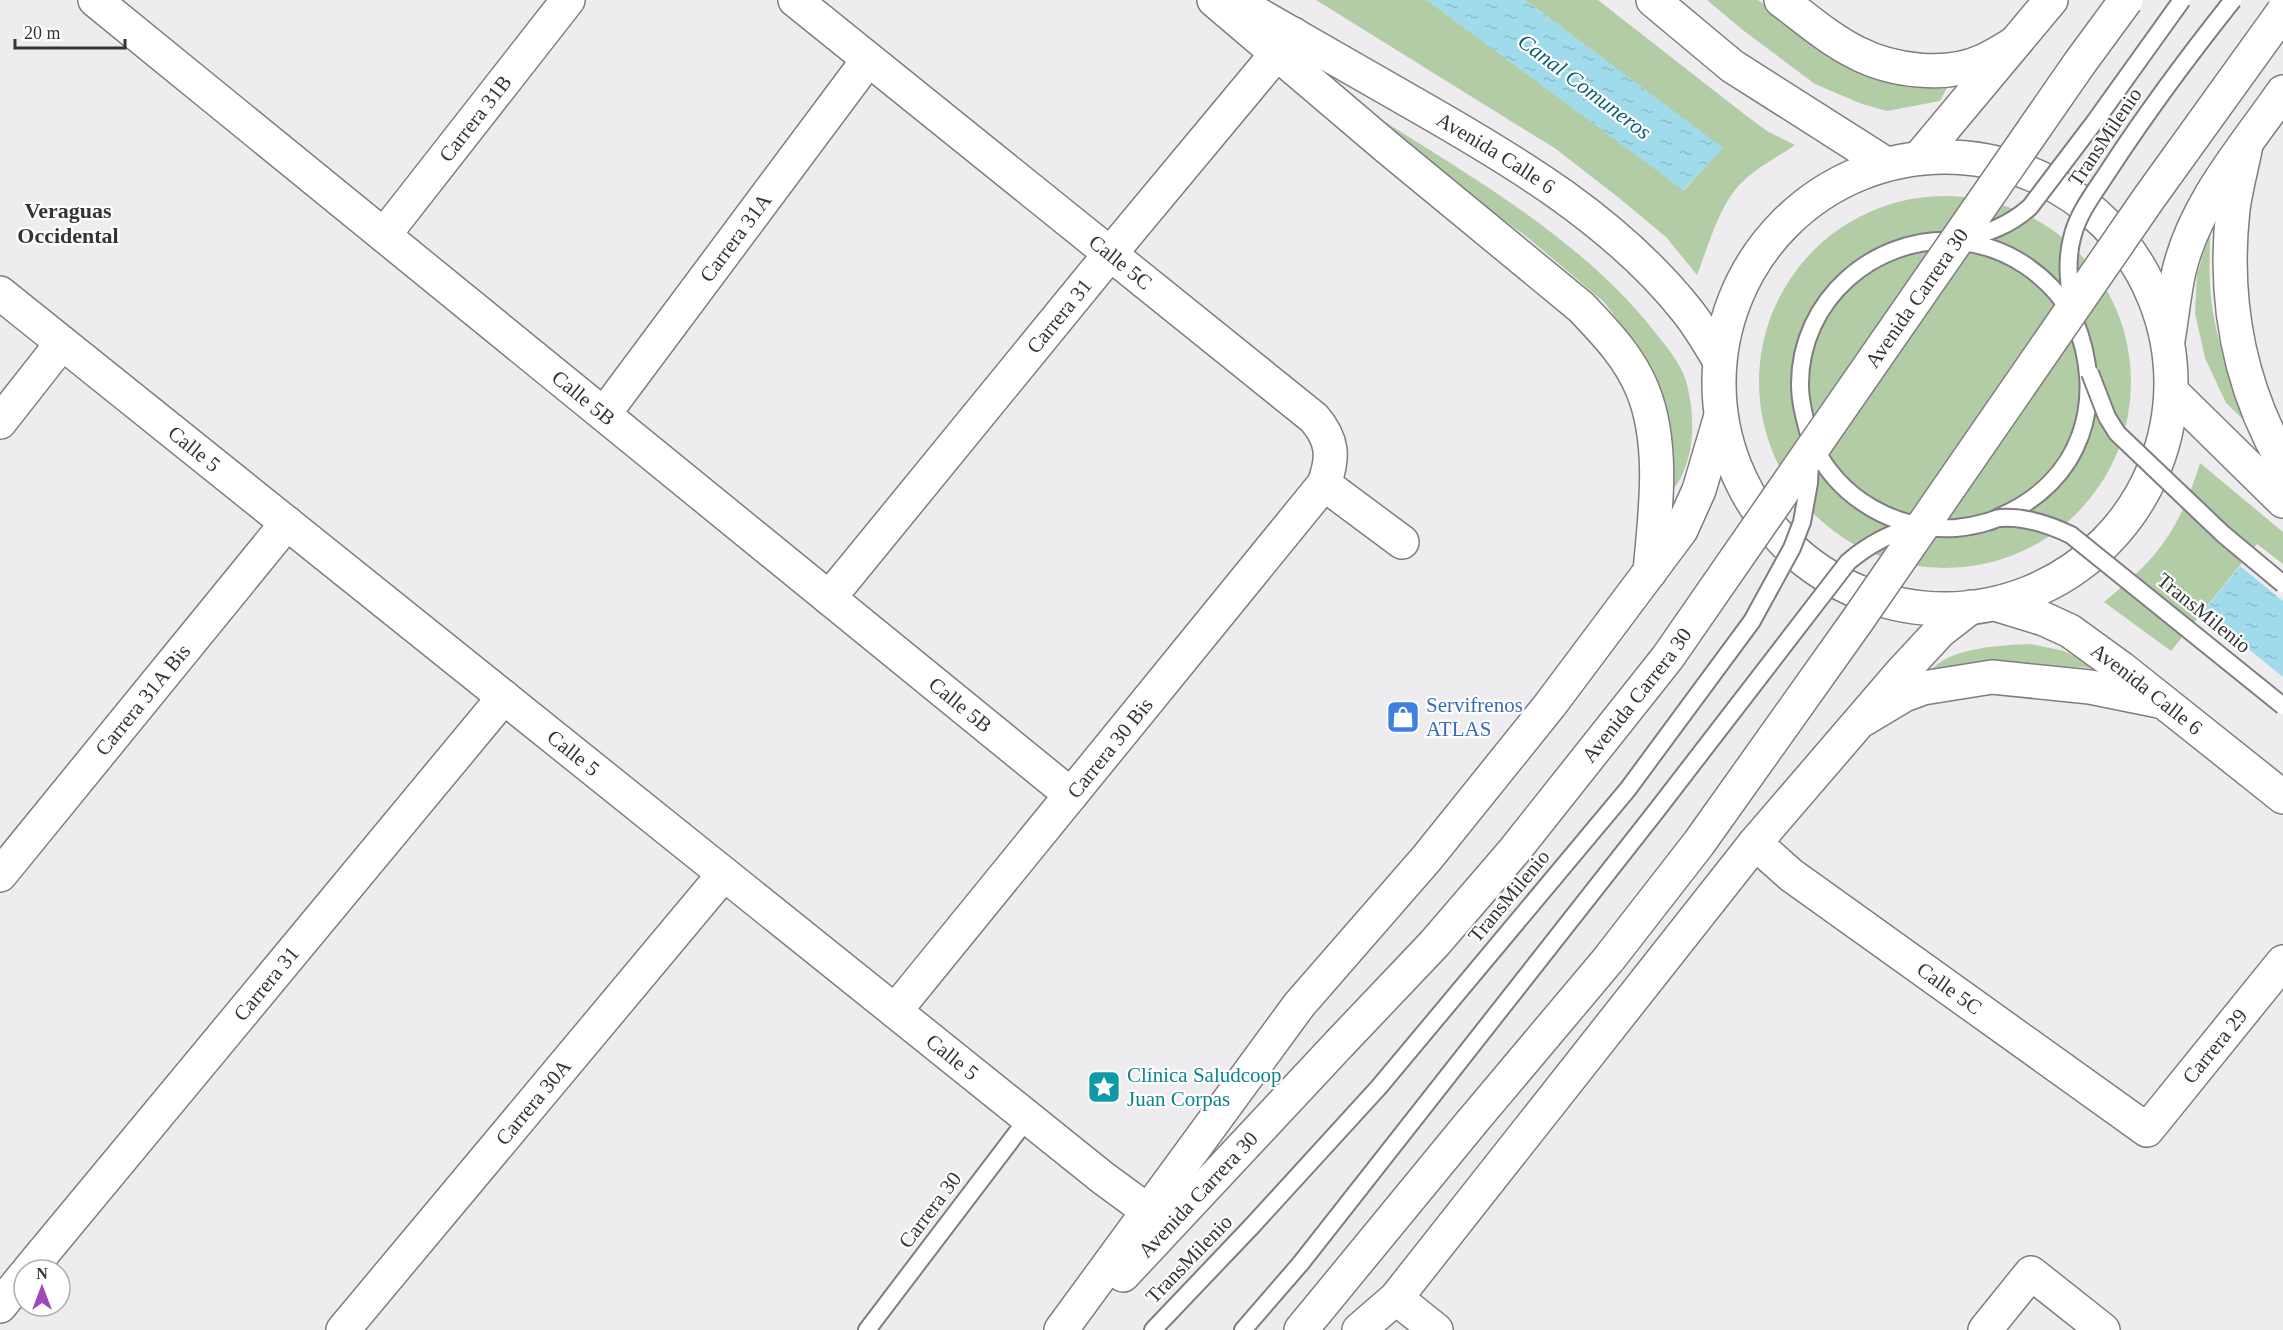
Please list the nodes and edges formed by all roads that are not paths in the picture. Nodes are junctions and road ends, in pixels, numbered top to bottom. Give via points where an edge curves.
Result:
1 (95, 0) edge
2 (568, 0) edge
3 (795, 0) edge
4 (1214, 0) edge
5 (1233, 0) edge
6 (1653, 0) edge
7 (1781, 0) edge
8 (2051, 0) edge
9 (2127, 0) edge
10 (2182, 0) edge
11 (2232, 0) edge
12 (2283, 12) edge
13 (1285, 43) junction
14 (2015, 43) junction
15 (868, 60) junction
16 (2283, 92) edge
17 (2246, 145) junction
18 (1919, 158) junction
19 (1886, 164) junction
20 (384, 235) junction
21 (1955, 241) junction
22 (1110, 254) junction
23 (0, 293) edge
24 (2074, 319) junction
25 (2168, 340) junction
26 (62, 343) junction
27 (1718, 358) junction
28 (2090, 374) junction
29 (2172, 392) junction
30 (604, 414) junction
31 (1720, 419) junction
32 (0, 422) edge
33 (1810, 438) junction
34 (2283, 462) edge
35 (1324, 484) junction
36 (2283, 501) edge
37 (1999, 518) junction
38 (286, 523) junction
39 (1916, 525) junction
40 (1402, 542) dead end
41 (1650, 572) junction
42 (2283, 584) edge
43 (829, 598) junction
44 (1983, 605) junction
45 (504, 697) junction
46 (2163, 702) junction
47 (2283, 706) edge
48 (1862, 720) junction
49 (1071, 795) junction
50 (2283, 797) edge
51 (1755, 843) junction
52 (0, 874) edge
53 (724, 874) junction
54 (2283, 962) edge
55 (895, 1011) junction
56 (1028, 1118) junction
57 (2147, 1130) joint
58 (1148, 1211) junction
59 (39, 1258) edge
60 (12, 1291) edge
61 (1396, 1298) junction
62 (0, 1306) edge
63 (343, 1330) edge
64 (867, 1330) edge
65 (1061, 1330) edge
66 (1072, 1330) edge
67 (1153, 1330) edge
68 (1243, 1330) edge
69 (1301, 1330) edge
70 (1359, 1330) edge
71 (1436, 1330) edge
72 (1985, 1330) edge
73 (2103, 1330) edge

1 - 20 main road, Calle 5B
2 - 20 main road, Carrera 31B
3 - 15 main road, Calle 5C
4 - 13 main road
5 - 13 main road, Avenida Calle 6
6 - 19 main road via 1732,66
7 - 14 main road via 1856,53 1882,63 1950,69 1983,62
8 - 14 main road
9 - 66 main road, Avenida Carrera 30, bridge via 1668,657 1514,851 1434,944
10 - 21 lane, TransMilenio, bridge via 2030,207 2002,227
11 - 24 lane, TransMilenio, bridge via 2126,145 2081,214 2068,260
12 - 69 main road, bridge via 1698,843 1608,960
13 - 22 main road, Carrera 31
13 - 27 main road, Avenida Calle 6 via 1500,153 1561,195 1619,239 1656,275 1689,313
13 - 41 main road via 1388,148 1581,307 1620,351 1643,391 1651,422 1657,476
14 - 18 main road
15 - 22 main road, Calle 5C
15 - 30 main road, Carrera 31A
16 - 17 main road
17 - 25 main road via 2214,190 2189,239 2179,270
17 - 34 main road via 2234,207 2230,301 2248,386 2268,437
18 - 19 main road
18 - 25 main road via 1957,157 1994,163 2030,174 2071,196 2120,239 2142,270 2158,304
19 - 27 main road via 1834,187 1806,205 1772,236 1746,272 1728,314
20 - 30 main road, Calle 5B
21 - 24 lane, TransMilenio, bridge via 1977,243 2029,267 2059,296
21 - 33 lane, TransMilenio via 1928,242 1891,251 1858,269 1831,296 1812,328 1802,364 1801,402
22 - 35 main road, Calle 5C via 1314,418 1325,431 1330,448 1330,469
22 - 43 main road, Carrera 31
23 - 26 main road, Calle 5
24 - 28 lane, TransMilenio
25 - 29 main road
26 - 32 main road
26 - 38 main road, Calle 5
27 - 31 main road
28 - 37 lane, TransMilenio, bridge via 2085,421 2073,452 2039,494
28 - 42 lane, TransMilenio, bridge via 2106,417 2117,432 2223,534
29 - 36 main road
29 - 44 main road via 2162,450 2137,504 2099,549 2050,583
30 - 43 main road, Calle 5B
31 - 41 main road via 1699,490 1681,530
31 - 44 main road via 1737,475 1767,524 1808,563 1858,592 1914,607
33 - 39 lane, TransMilenio, bridge via 1832,474 1852,495 1887,516
33 - 67 lane, TransMilenio, bridge via 1809,483 1802,522 1752,621 1628,789 1379,1087
35 - 40 main road
35 - 49 main road, Carrera 30 Bis
37 - 39 lane, TransMilenio, bridge via 1956,528
37 - 47 lane, TransMilenio, bridge via 2031,520 2072,535
38 - 45 main road, Calle 5
38 - 52 main road, Carrera 31A Bis
39 - 68 lane, TransMilenio, bridge via 1888,535 1848,562 1665,801 1301,1263
41 - 58 main road via 1576,672 1427,858 1299,1005
43 - 49 main road, Calle 5B
44 - 46 main road, Avenida Calle 6 via 2044,619 2070,631
44 - 48 main road via 1940,631
45 - 53 main road, Calle 5
45 - 59 main road, Carrera 31
46 - 48 main road via 2090,687 1992,677 1923,688
46 - 50 main road, Avenida Calle 6
48 - 51 main road
49 - 55 main road, Carrera 30 Bis
51 - 57 main road, Calle 5C via 1791,875
51 - 61 main road
53 - 55 main road, Calle 5
53 - 63 main road, Carrera 30A
54 - 57 main road, Carrera 29
55 - 56 main road, Calle 5
56 - 58 main road, Calle 5
56 - 64 lane, Carrera 30
58 - 65 main road
60 - 62 main road
61 - 70 main road
61 - 71 main road
72 - 73 main road via 2031,1273

